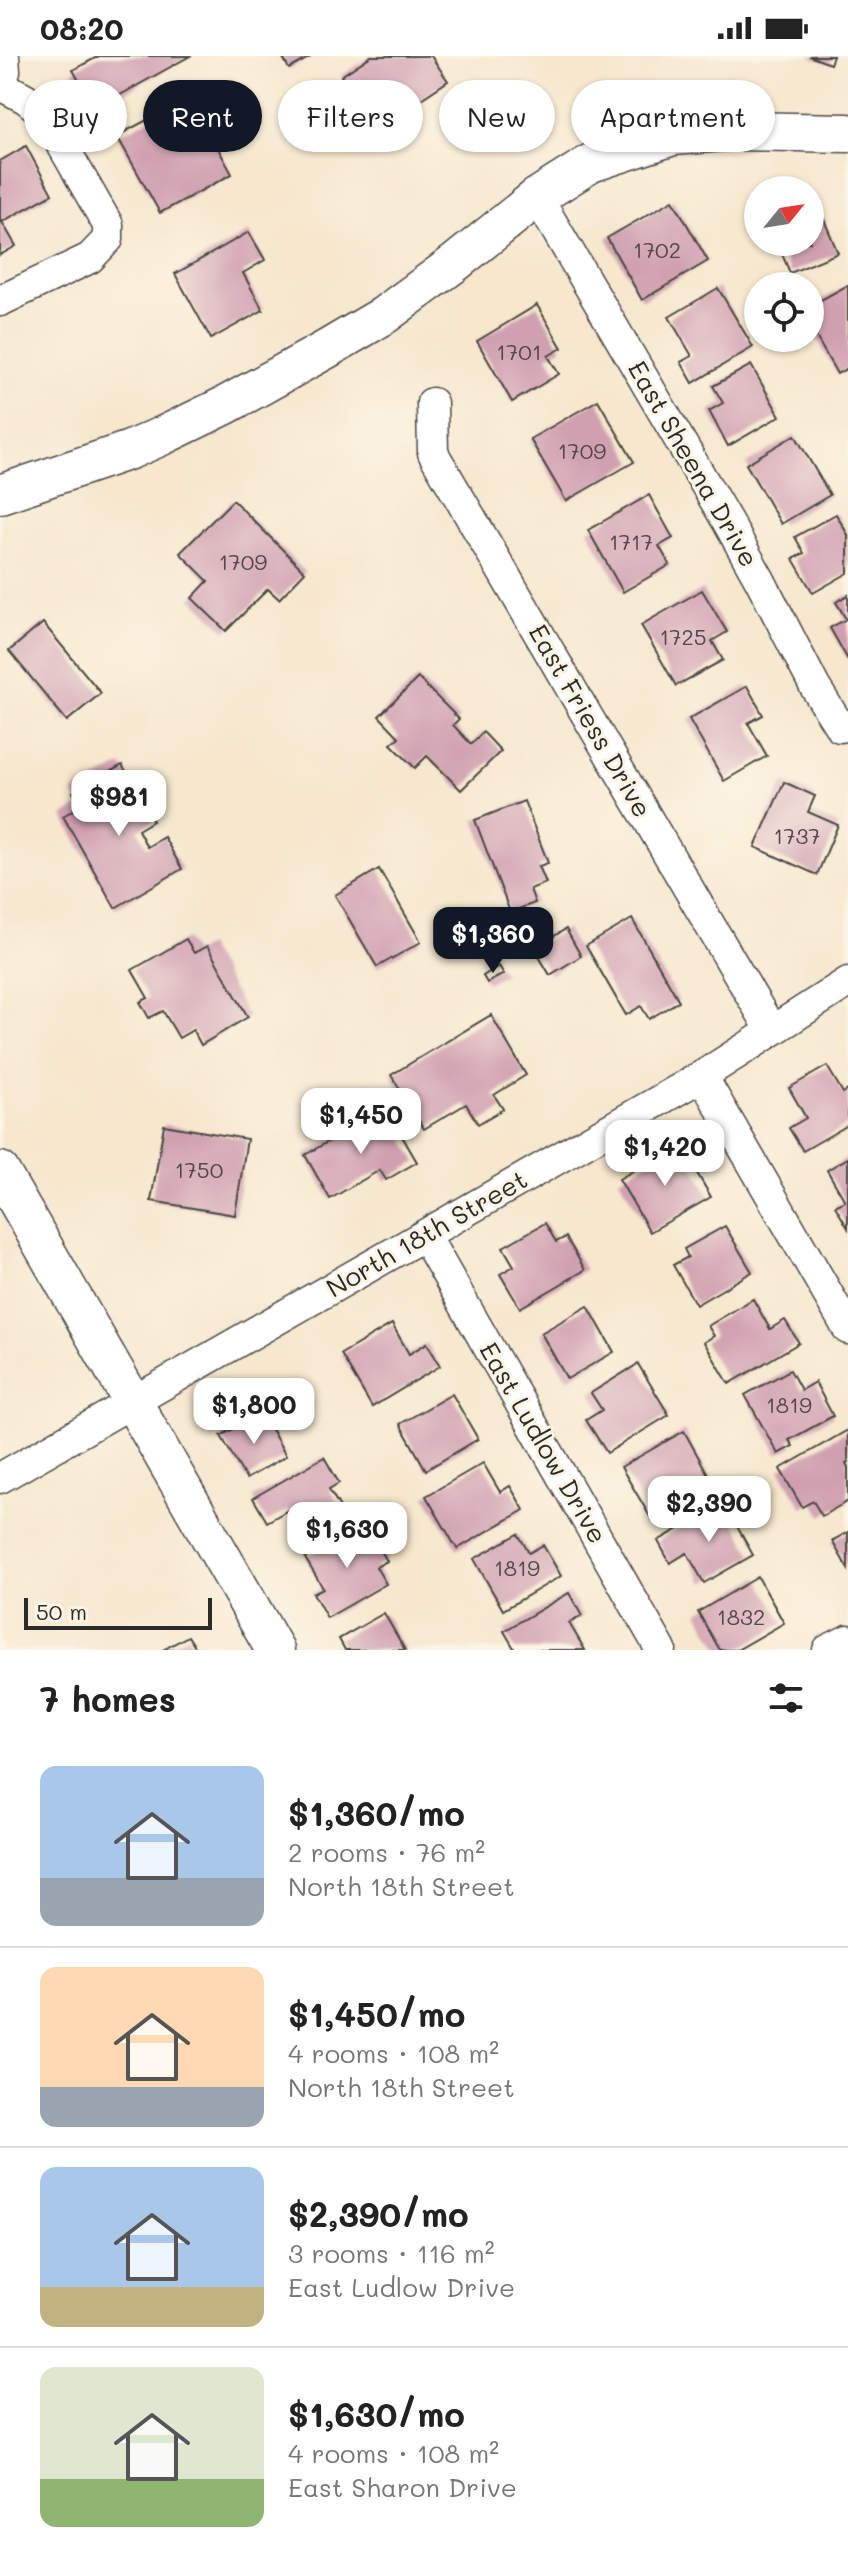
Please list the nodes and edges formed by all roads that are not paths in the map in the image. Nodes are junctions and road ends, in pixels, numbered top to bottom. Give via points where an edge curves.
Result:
1 (4, 56) edge
2 (0, 84) edge
3 (848, 133) edge
4 (537, 197) junction
5 (0, 301) edge
6 (432, 403) dead end
7 (0, 494) edge
8 (848, 725) edge
9 (848, 982) edge
10 (772, 1031) junction
11 (702, 1076) junction
12 (0, 1171) edge
13 (425, 1236) junction
14 (848, 1329) edge
15 (132, 1401) junction
16 (0, 1478) edge
17 (848, 1640) edge
18 (275, 1650) edge
19 (661, 1650) edge
20 (828, 1650) edge

1 - 2 street
2 - 5 street via 44,113 108,225 108,239 90,258
3 - 4 street via 673,136 591,163
4 - 7 street via 383,316 302,363 130,450
4 - 8 street, East Sheena Drive via 727,521 815,687 840,727
6 - 10 street, East Friess Drive via 433,453
9 - 10 street, North 18th Street
10 - 11 street, North 18th Street
11 - 13 street, North 18th Street
11 - 14 street
12 - 15 street
13 - 15 street, North 18th Street
13 - 19 street, East Ludlow Drive
15 - 16 street, North 18th Street
15 - 18 street
17 - 20 street

